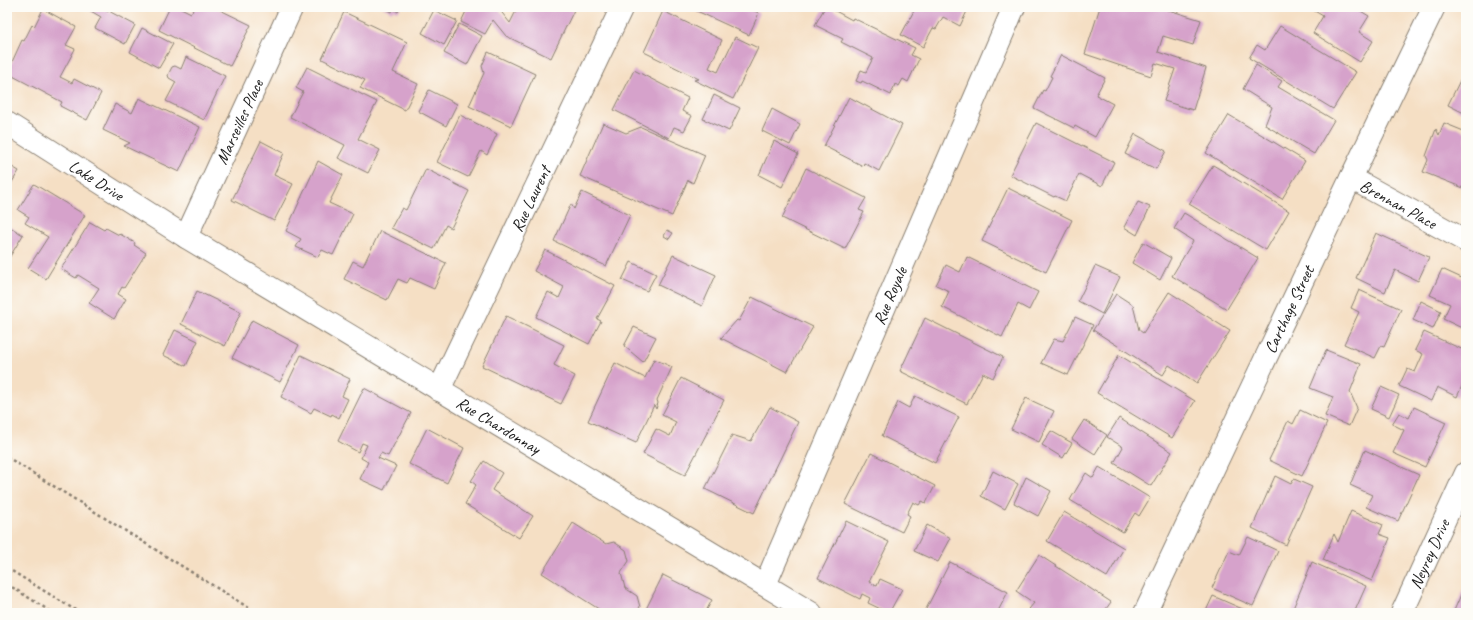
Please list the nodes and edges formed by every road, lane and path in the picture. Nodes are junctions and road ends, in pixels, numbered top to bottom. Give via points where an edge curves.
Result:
1 (292, 7) edge
2 (622, 7) edge
3 (1014, 7) edge
4 (1434, 7) edge
5 (7, 123) edge
6 (1351, 178) junction
7 (186, 237) junction
8 (1466, 241) edge
9 (439, 390) junction
10 (7, 456) edge
11 (1466, 473) edge
12 (7, 568) edge
13 (7, 584) edge
14 (765, 585) junction
15 (53, 613) edge
16 (80, 613) edge
17 (257, 613) edge
18 (811, 613) edge
19 (1145, 613) edge
20 (1402, 613) edge

1 - 7 street, Marseilles Place
2 - 9 street, Rue Laurent
3 - 14 street, Rue Royale
4 - 6 street, Carthage Street
5 - 7 street, Lake Drive
6 - 8 street, Brennan Place
6 - 19 street, Carthage Street
7 - 9 street, Rue Chardonnay
9 - 14 street, Rue Chardonnay
10 - 17 path
11 - 20 street, Neyrey Drive
12 - 16 path
13 - 15 path
14 - 18 street, Rue Chardonnay

